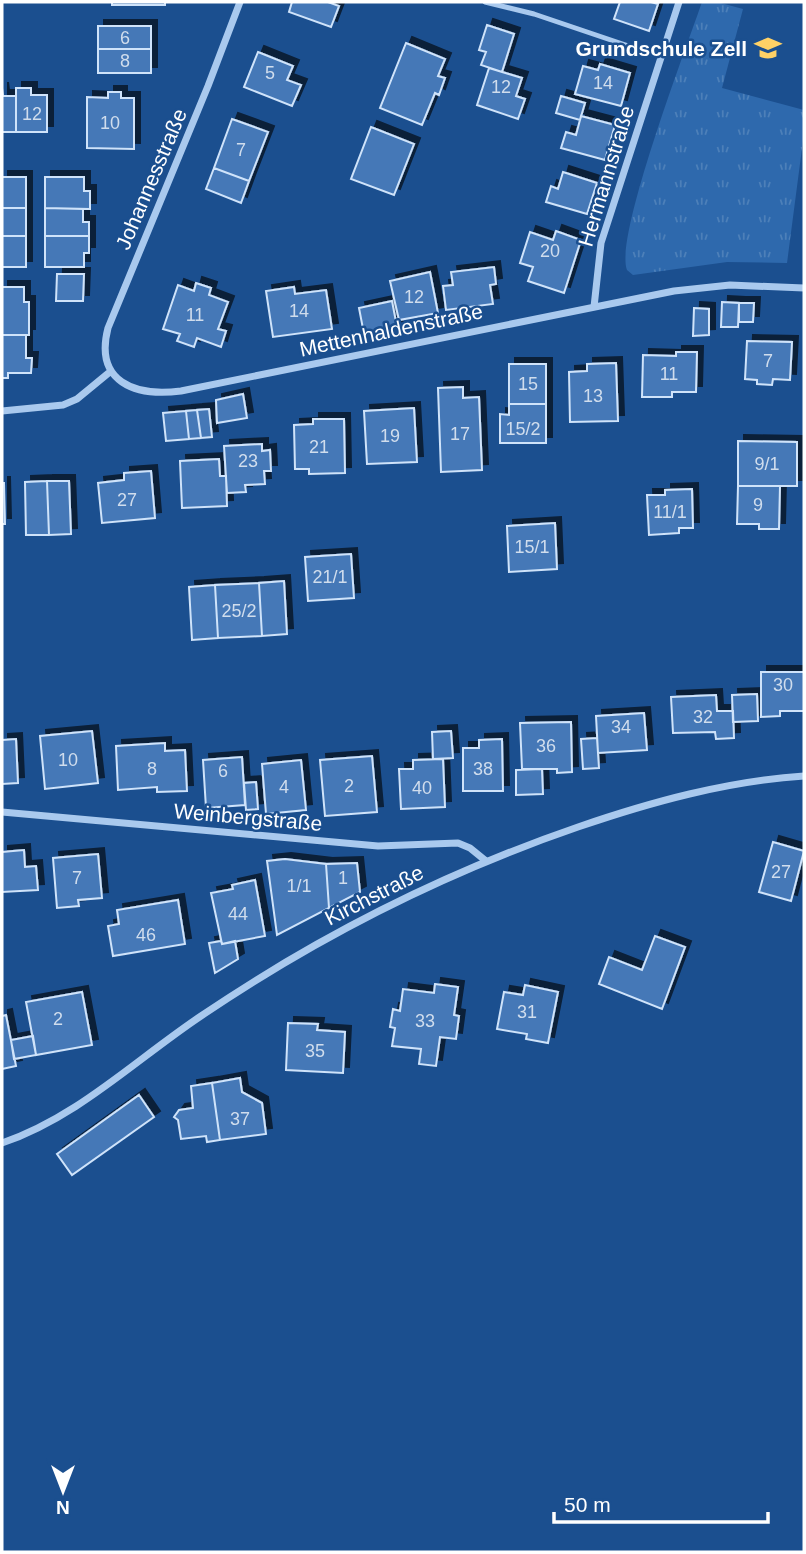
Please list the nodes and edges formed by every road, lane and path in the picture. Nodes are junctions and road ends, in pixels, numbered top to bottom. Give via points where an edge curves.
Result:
1 (240, 2) edge
2 (485, 2) edge
3 (679, 2) edge
4 (661, 57) junction
5 (804, 288) edge
6 (594, 307) junction
7 (111, 371) junction
8 (2, 411) edge
9 (804, 776) edge
10 (2, 812) edge
11 (486, 861) junction
12 (2, 1143) edge

1 - 7 street, Johannesstraße via 111,319 105,351
2 - 4 lane
3 - 4 street, Hermannstraße
4 - 6 street, Hermannstraße via 601,243
5 - 6 street, Mettenhaldenstraße via 710,286
6 - 7 street, Mettenhaldenstraße via 181,391 139,391
7 - 8 street via 63,405
9 - 11 street, Kirchstraße via 692,793 616,814
10 - 11 street, Weinbergstraße via 378,846 458,843
11 - 12 street, Kirchstraße via 289,959 75,1107

